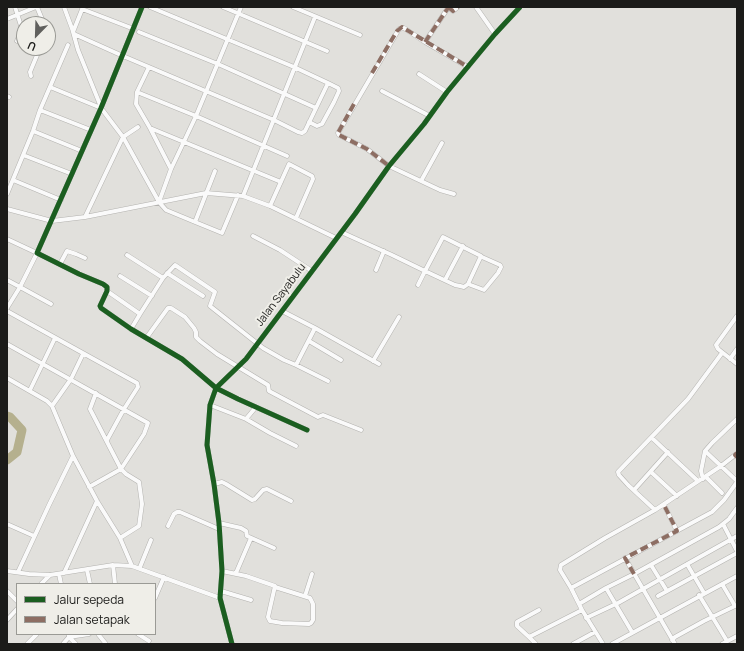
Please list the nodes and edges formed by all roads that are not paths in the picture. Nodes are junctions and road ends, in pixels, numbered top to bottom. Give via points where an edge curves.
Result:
1 (15, 7) edge
2 (37, 7) edge
3 (142, 7) edge
4 (150, 7) edge
5 (223, 7) edge
6 (241, 7) edge
7 (293, 7) edge
8 (448, 7) edge
9 (458, 7) edge
10 (476, 7) edge
11 (520, 7) edge
12 (65, 8) edge
13 (83, 8) edge
14 (238, 13) junction
15 (17, 14) junction
16 (315, 17) junction
17 (7, 19) edge
18 (134, 29) junction
19 (73, 32) junction
20 (139, 32) dead end
21 (495, 34) junction
22 (360, 35) dead end
23 (227, 39) junction
24 (305, 42) junction
25 (425, 42) junction
26 (68, 45) dead end
27 (327, 51) dead end
28 (37, 56) edge
29 (123, 56) junction
30 (218, 64) junction
31 (149, 67) junction
32 (294, 67) junction
33 (468, 68) junction
34 (419, 74) dead end
35 (31, 76) dead end
36 (328, 83) junction
37 (50, 87) junction
38 (206, 91) junction
39 (382, 91) dead end
40 (137, 92) junction
41 (447, 92) junction
42 (284, 93) junction
43 (101, 108) junction
44 (316, 108) junction
45 (40, 110) junction
46 (196, 116) junction
47 (430, 116) junction
48 (274, 120) junction
49 (309, 122) junction
50 (138, 127) dead end
51 (150, 128) junction
52 (91, 130) junction
53 (33, 131) junction
54 (123, 137) junction
55 (184, 142) junction
56 (442, 143) dead end
57 (264, 145) junction
58 (82, 151) junction
59 (23, 155) junction
60 (287, 156) dead end
61 (389, 166) junction
62 (171, 169) junction
63 (215, 171) dead end
64 (252, 171) junction
65 (72, 174) junction
66 (13, 180) junction
67 (421, 181) junction
68 (281, 182) junction
69 (206, 193) junction
70 (7, 194) edge
71 (454, 194) dead end
72 (238, 195) junction
73 (243, 196) junction
74 (61, 200) junction
75 (159, 202) junction
76 (270, 206) junction
77 (7, 209) edge
78 (85, 217) junction
79 (296, 218) junction
80 (52, 221) junction
81 (194, 222) junction
82 (342, 232) junction
83 (253, 236) dead end
84 (336, 238) junction
85 (7, 239) edge
86 (463, 246) junction
87 (384, 251) junction
88 (37, 253) junction
89 (128, 255) dead end
90 (482, 257) junction
91 (86, 258) dead end
92 (60, 264) junction
93 (376, 270) dead end
94 (312, 271) junction
95 (425, 271) junction
96 (167, 273) junction
97 (120, 276) dead end
98 (163, 278) junction
99 (7, 280) edge
100 (445, 280) junction
101 (468, 284) junction
102 (418, 285) dead end
103 (20, 287) junction
104 (107, 290) junction
105 (152, 296) junction
106 (203, 296) dead end
107 (51, 304) dead end
108 (7, 308) edge
109 (7, 311) edge
110 (282, 311) junction
111 (140, 314) junction
112 (737, 316) edge
113 (399, 318) dead end
114 (315, 328) junction
115 (131, 329) junction
116 (147, 337) junction
117 (55, 338) junction
118 (309, 341) junction
119 (257, 343) junction
120 (7, 344) edge
121 (737, 350) edge
122 (722, 353) junction
123 (83, 354) junction
124 (730, 359) junction
125 (341, 360) dead end
126 (373, 361) junction
127 (44, 364) junction
128 (379, 364) dead end
129 (737, 364) edge
130 (296, 365) junction
131 (238, 366) junction
132 (7, 378) edge
133 (71, 379) junction
134 (328, 381) dead end
135 (216, 388) junction
136 (30, 390) junction
137 (96, 393) junction
138 (210, 405) junction
139 (52, 406) junction
140 (256, 407) junction
141 (124, 409) junction
142 (246, 419) junction
143 (737, 419) edge
144 (307, 430) dead end
145 (361, 430) dead end
146 (652, 438) junction
147 (107, 440) junction
148 (296, 446) dead end
149 (668, 452) junction
150 (706, 452) junction
151 (736, 455) edge
152 (73, 456) junction
153 (721, 466) junction
154 (121, 469) junction
155 (651, 472) junction
156 (704, 478) junction
157 (698, 482) junction
158 (737, 482) edge
159 (214, 484) junction
160 (89, 487) junction
161 (634, 490) junction
162 (722, 493) dead end
163 (677, 496) junction
164 (97, 501) junction
165 (290, 501) dead end
166 (664, 505) junction
167 (737, 508) edge
168 (655, 510) junction
169 (219, 523) junction
170 (7, 524) edge
171 (723, 524) junction
172 (168, 526) dead end
173 (219, 529) junction
174 (677, 531) junction
175 (34, 536) junction
176 (737, 536) edge
177 (120, 538) junction
178 (251, 538) junction
179 (731, 539) junction
180 (151, 540) dead end
181 (274, 548) dead end
182 (737, 552) edge
183 (625, 558) junction
184 (687, 564) junction
185 (113, 565) junction
186 (651, 565) junction
187 (132, 566) junction
188 (140, 567) junction
189 (87, 570) junction
190 (7, 571) edge
191 (222, 571) junction
192 (18, 572) junction
193 (236, 573) junction
194 (62, 574) junction
195 (312, 574) dead end
196 (634, 574) junction
197 (50, 575) junction
198 (737, 576) edge
199 (164, 577) junction
200 (695, 577) junction
201 (660, 580) junction
202 (42, 583) edge
203 (61, 583) edge
204 (90, 583) edge
205 (115, 583) edge
206 (722, 584) junction
207 (276, 587) junction
208 (571, 588) junction
209 (606, 588) junction
210 (643, 589) junction
211 (7, 591) edge
212 (667, 591) junction
213 (221, 592) junction
214 (704, 593) junction
215 (699, 595) junction
216 (156, 596) edge
217 (305, 596) junction
218 (658, 596) dead end
219 (220, 598) junction
220 (16, 600) edge
221 (251, 600) dead end
222 (579, 604) junction
223 (616, 604) junction
224 (736, 607) edge
225 (16, 610) edge
226 (539, 610) dead end
227 (582, 610) junction
228 (713, 617) junction
229 (586, 618) junction
230 (660, 618) junction
231 (7, 620) edge
232 (595, 632) junction
233 (632, 632) junction
234 (36, 635) edge
235 (69, 635) edge
236 (99, 635) edge
237 (140, 635) edge
238 (737, 636) edge
239 (529, 637) junction
240 (149, 641) dead end
241 (727, 641) junction
242 (673, 642) edge
243 (27, 644) edge
244 (63, 644) edge
245 (76, 644) edge
246 (106, 644) edge
247 (232, 644) edge
248 (536, 644) edge
249 (573, 644) edge
250 (603, 644) edge
251 (612, 644) edge
252 (722, 644) edge

1 - 15 street
2 - 15 street
3 - 18 street
4 - 23 street
5 - 14 street
6 - 14 street
7 - 16 street
8 - 9 street via 453,11
8 - 25 street
10 - 21 street
11 - 21 street, Jalan Sayabulu
12 - 19 street
13 - 18 street
13 - 19 street
14 - 23 street
14 - 24 street
15 - 17 street
16 - 22 street
16 - 24 street
18 - 29 street
19 - 29 street
19 - 43 street
20 - 30 street
21 - 33 street, Jalan Sayabulu
23 - 30 street
23 - 32 street
24 - 27 street
24 - 32 street
25 - 33 street
25 - 61 street via 404,28 398,29 338,132
26 - 37 street
28 - 35 street via 30,72
29 - 31 street
29 - 43 street
30 - 38 street
30 - 42 street
31 - 38 street
31 - 40 street
32 - 36 street
32 - 42 street
33 - 41 street, Jalan Sayabulu
34 - 41 street
36 - 44 street
36 - 49 street via 339,90 334,102 322,124 317,126
37 - 43 street
37 - 45 street
38 - 46 street
38 - 48 street
39 - 47 street
40 - 46 street
40 - 51 street via 136,106
41 - 47 street, Jalan Sayabulu
42 - 44 street
42 - 48 street
43 - 52 street
43 - 54 street
44 - 49 street
45 - 52 street
45 - 53 street
46 - 55 street
46 - 57 street
47 - 61 street, Jalan Sayabulu
48 - 49 street via 302,133
48 - 57 street
50 - 54 street
51 - 55 street
51 - 62 street
52 - 58 street
53 - 58 street
53 - 59 street
54 - 75 street
54 - 78 street
55 - 62 street
55 - 64 street
56 - 67 street
57 - 60 street
57 - 64 street
58 - 65 street
59 - 65 street
59 - 66 street
61 - 67 street
61 - 82 street, Jalan Sayabulu
62 - 75 street
63 - 69 street
64 - 68 street
64 - 73 street
65 - 74 street
66 - 70 street
66 - 74 street
67 - 71 street
68 - 76 street
68 - 79 street via 289,164 313,177
69 - 72 street
69 - 75 street
69 - 81 street
72 - 73 street
72 - 81 street via 222,233
73 - 76 street
74 - 80 street
75 - 78 street
75 - 81 street via 166,210
76 - 79 street
77 - 80 street
78 - 80 street
79 - 84 street
80 - 88 street
82 - 84 street, Jalan Sayabulu
82 - 87 street
83 - 94 street
84 - 94 street, Jalan Sayabulu
85 - 88 street
86 - 90 street
86 - 95 street via 443,237
86 - 100 street
87 - 93 street
87 - 95 street
88 - 92 street
88 - 103 street
89 - 98 street
90 - 101 street
90 - 101 street via 500,265 498,273 484,290
91 - 92 street via 67,251
92 - 104 street via 103,284
94 - 110 street, Jalan Sayabulu
95 - 100 street
95 - 102 street
96 - 98 street
96 - 106 street
96 - 119 street via 176,265 214,291 210,306
97 - 105 street
98 - 105 street
99 - 103 street
100 - 101 street via 464,287
103 - 107 street
103 - 108 street
104 - 111 street
104 - 115 street via 101,308
105 - 111 street
109 - 117 street
110 - 114 street
110 - 119 street, Jalan Sayabulu
111 - 115 street
112 - 122 street via 716,345
113 - 126 street
114 - 118 street
114 - 126 street
115 - 116 street
116 - 131 street via 171,308 185,316 194,328 197,339
116 - 135 street via 182,359
117 - 123 street
117 - 127 street
118 - 125 street
118 - 130 street
119 - 130 street
119 - 131 street, Jalan Sayabulu
120 - 127 street
121 - 124 street
122 - 124 street
122 - 146 street via 688,399
123 - 133 street
123 - 141 street via 137,383 138,387
124 - 129 street
126 - 128 street
127 - 133 street
127 - 136 street
130 - 134 street
131 - 135 street, Jalan Sayabulu
131 - 145 street via 270,386 269,390 303,410
132 - 136 street
133 - 137 street
133 - 139 street
135 - 138 street, Jalan Sayabulu
135 - 140 street
136 - 139 street
137 - 141 street
137 - 147 street via 90,409
138 - 142 street
138 - 159 street, Jalan Sayabulu via 207,445
139 - 152 street
140 - 142 street
140 - 144 street
141 - 147 street
141 - 154 street via 146,421 148,425
142 - 148 street
143 - 150 street
146 - 149 street
146 - 161 street via 618,472
147 - 154 street
149 - 155 street
149 - 157 street
150 - 153 street
150 - 156 street via 701,466
151 - 153 street
152 - 160 street
152 - 175 street
153 - 156 street
153 - 158 street
154 - 160 street
154 - 177 street via 139,482 142,504 139,526
155 - 161 street
155 - 163 street
156 - 157 street
156 - 162 street
157 - 163 street
158 - 174 street via 712,512
159 - 165 street via 222,482 252,500 267,489
159 - 169 street, Jalan Sayabulu
160 - 164 street
161 - 168 street
163 - 166 street
164 - 177 street
164 - 194 street
166 - 168 street
166 - 174 street
167 - 171 street
168 - 208 street via 561,565 560,570
169 - 173 street, Jalan Sayabulu
169 - 178 street via 240,528
170 - 175 street
171 - 179 street
171 - 186 street
172 - 173 street via 174,514 180,512
173 - 191 street, Jalan Sayabulu
174 - 183 street
175 - 192 street
176 - 179 street
177 - 187 street
178 - 181 street
178 - 193 street
179 - 182 street
179 - 184 street
180 - 188 street
182 - 200 street
183 - 196 street
183 - 208 street
184 - 200 street
184 - 201 street
185 - 187 street
185 - 189 street
185 - 205 street
186 - 196 street
186 - 201 street
187 - 188 street
188 - 199 street
189 - 194 street
189 - 204 street
190 - 192 street
191 - 193 street
191 - 213 street, Jalan Sayabulu
192 - 197 street
193 - 207 street
194 - 197 street
194 - 203 street
195 - 217 street
196 - 209 street
196 - 210 street
197 - 202 street
198 - 206 street
199 - 216 street
199 - 219 street
200 - 212 street
200 - 214 street
201 - 210 street
201 - 212 street
206 - 214 street
206 - 224 street
207 - 217 street
207 - 217 street via 268,617 270,621 311,623 313,601
208 - 222 street
209 - 222 street
209 - 223 street
210 - 223 street
210 - 230 street
211 - 220 street
212 - 218 street
213 - 219 street, Jalan Sayabulu
213 - 221 street
214 - 215 street
215 - 228 street
215 - 230 street
219 - 247 street, Jalan Sayabulu
222 - 227 street
223 - 229 street
223 - 233 street
224 - 228 street
225 - 231 street
226 - 239 street via 517,623
227 - 229 street
227 - 239 street
228 - 241 street
228 - 242 street via 674,638
229 - 232 street
230 - 233 street
230 - 242 street
232 - 249 street
232 - 250 street
233 - 251 street
234 - 243 street
235 - 244 street
235 - 245 street
236 - 246 street
237 - 240 street
238 - 241 street
239 - 248 street
241 - 252 street

